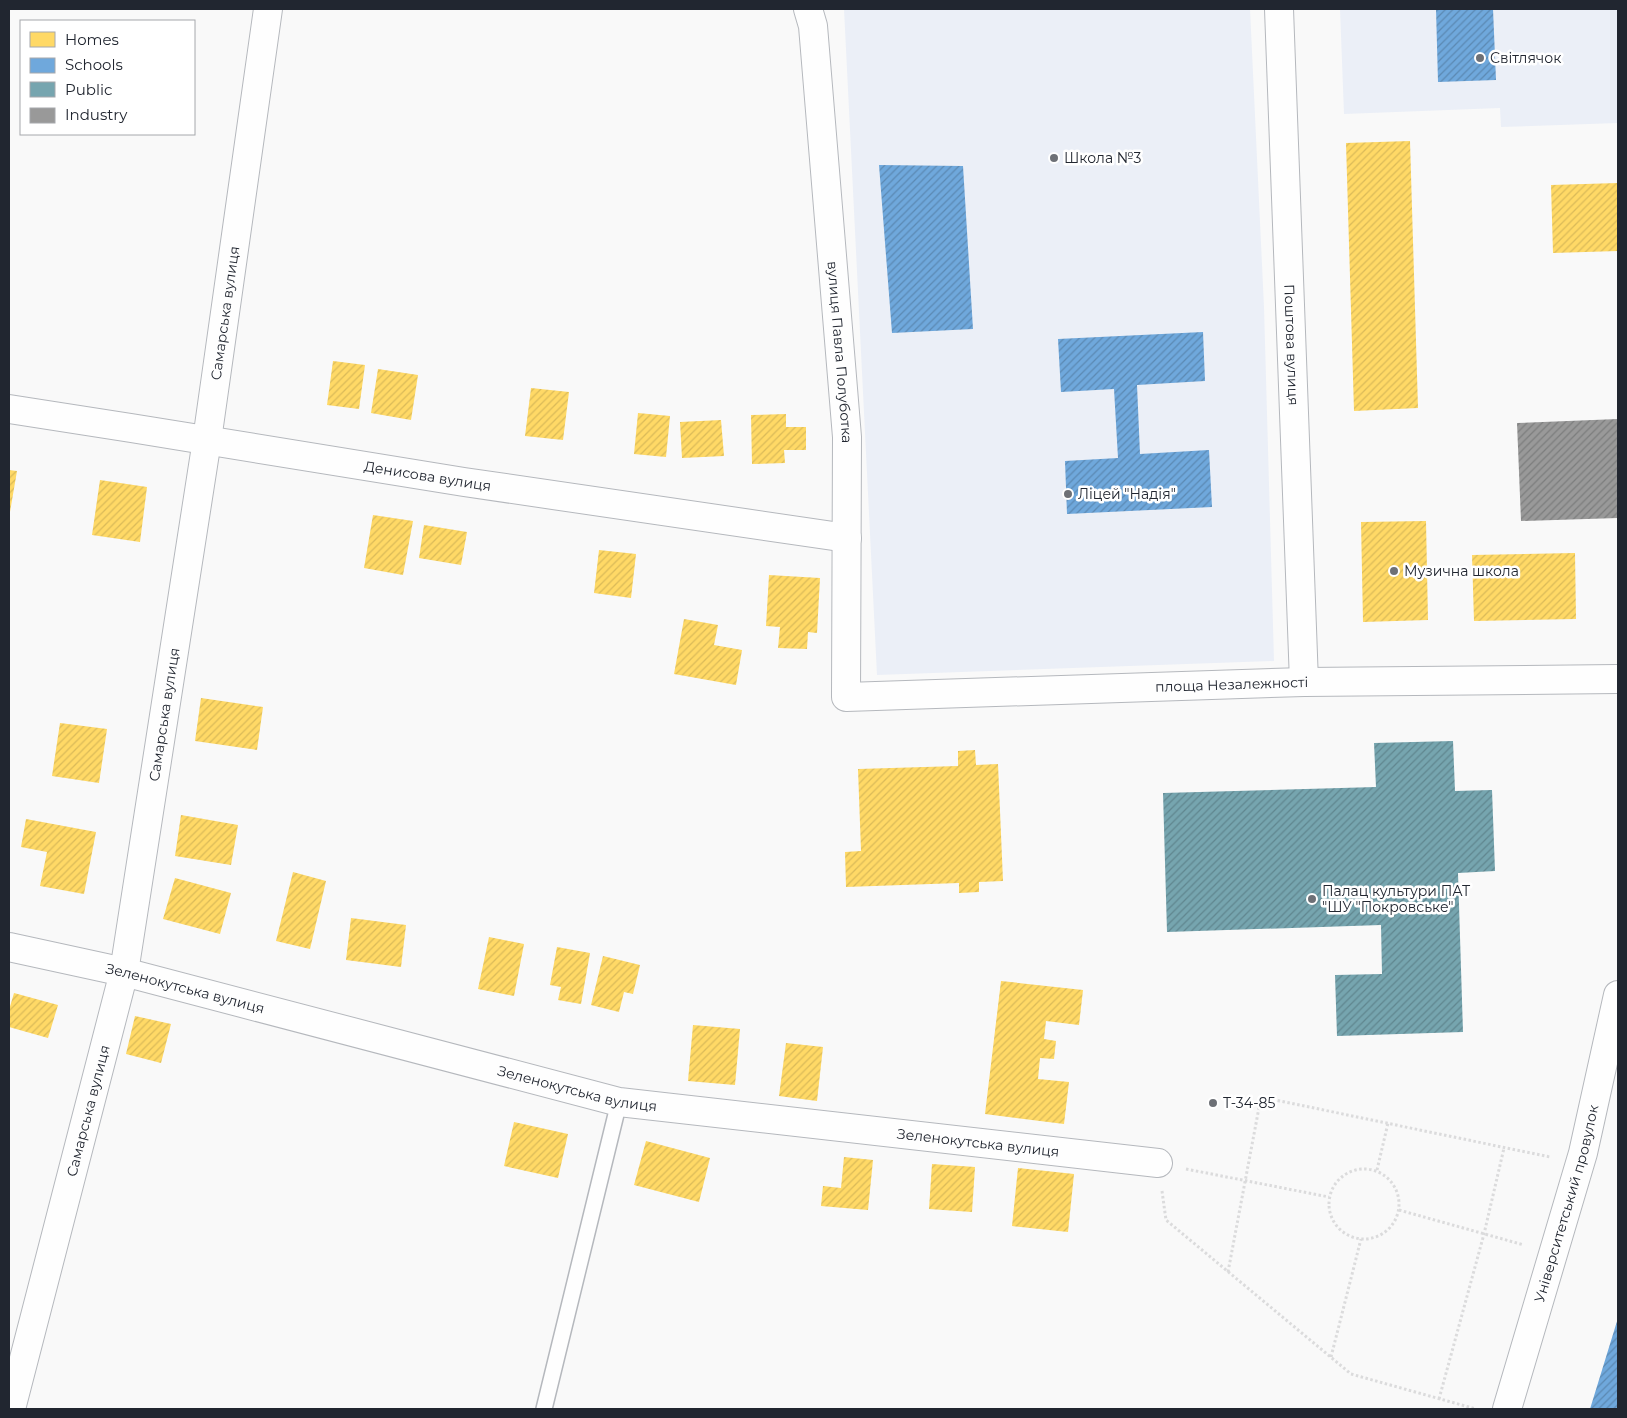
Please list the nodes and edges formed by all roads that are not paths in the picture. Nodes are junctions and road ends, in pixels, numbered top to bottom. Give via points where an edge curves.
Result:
1 (268, 9) edge
2 (808, 9) edge
3 (1278, 9) edge
4 (9, 409) edge
5 (207, 440) junction
6 (847, 538) junction
7 (1618, 679) edge
8 (1304, 682) junction
9 (846, 698) joint
10 (9, 947) edge
11 (124, 972) junction
12 (1618, 995) edge
13 (619, 1102) junction
14 (1158, 1163) road end
15 (11, 1409) edge
16 (544, 1409) edge
17 (1508, 1409) edge

1 - 5 street, Самарська вулиця
2 - 6 street, вулиця Павла Полуботка via 813,26 847,437
3 - 8 street, Поштова вулиця
4 - 5 street, Денисова вулиця
5 - 6 street, Денисова вулиця via 464,482
5 - 11 street, Самарська вулиця
6 - 9 street, вулиця Павла Полуботка
7 - 8 street, площа Незалежності
8 - 9 street, площа Незалежності
10 - 11 street, Зеленокутська вулиця
11 - 13 street, Зеленокутська вулиця
11 - 15 street, Самарська вулиця
12 - 17 street, Університетський провулок via 1580,1164
13 - 14 street, Зеленокутська вулиця
13 - 16 lane

